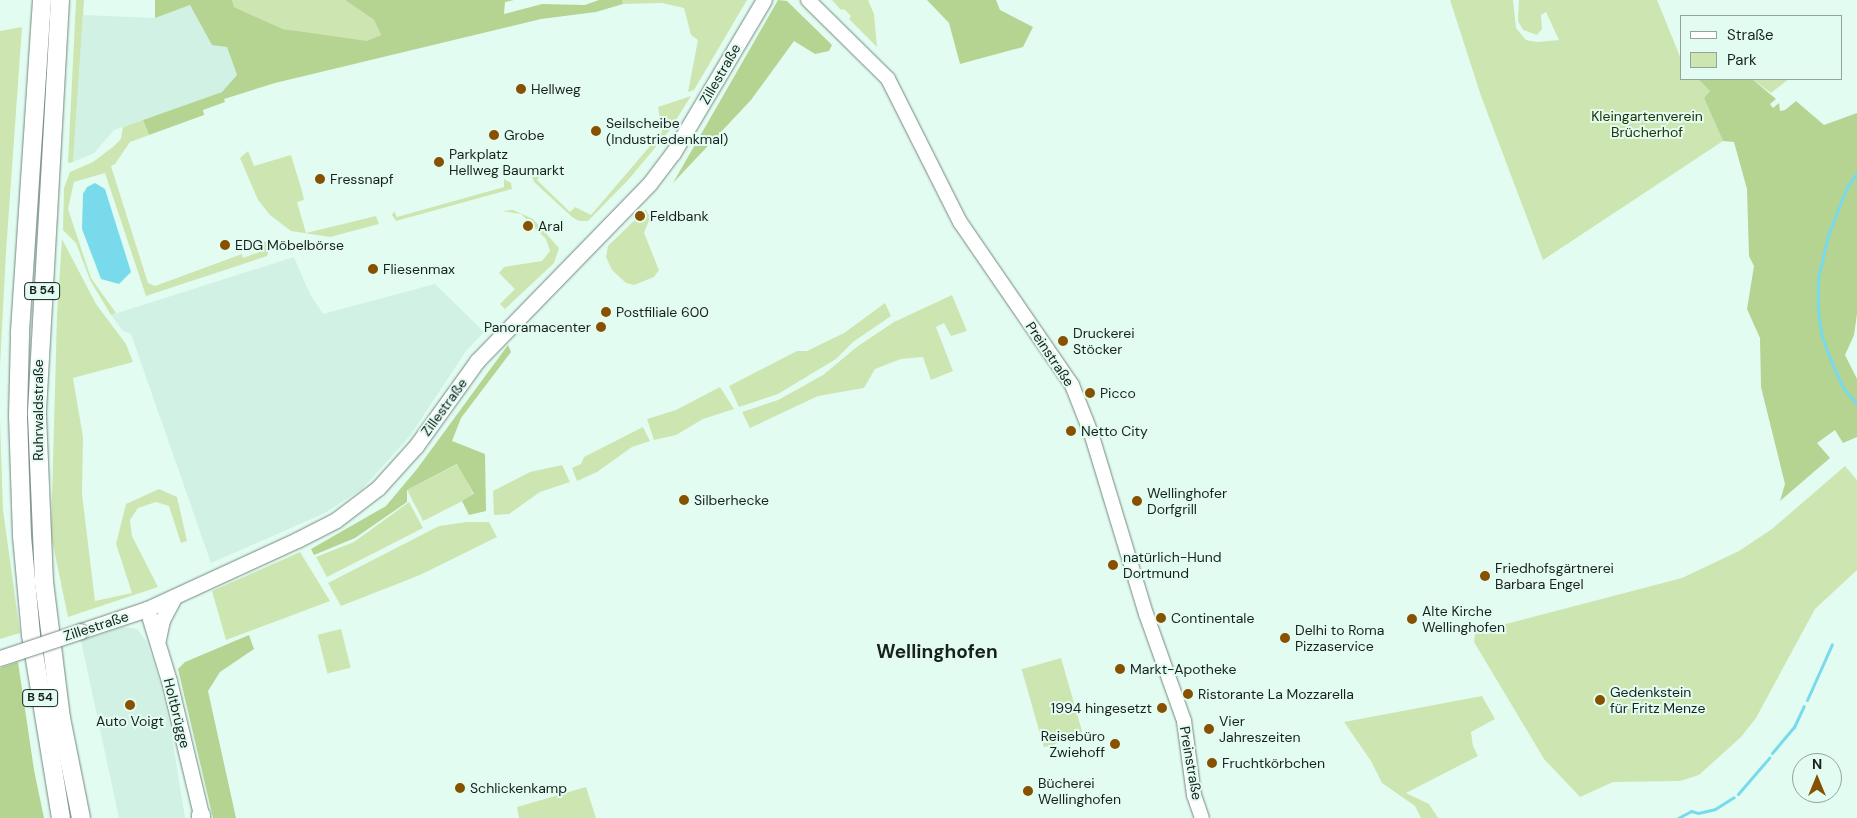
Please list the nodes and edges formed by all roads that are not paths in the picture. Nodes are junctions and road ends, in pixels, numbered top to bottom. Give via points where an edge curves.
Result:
1 (42, 0) edge
2 (60, 0) edge
3 (764, 0) edge
4 (808, 0) edge
5 (174, 597) junction
6 (147, 609) junction
7 (158, 640) junction
8 (0, 658) edge
9 (202, 817) edge
10 (61, 818) edge
11 (81, 818) edge
12 (1202, 818) edge

1 - 10 highway, Ruhrwaldstraße / B 54 via 21,325 19,443 22,536 31,635
2 - 11 highway, Ruhrwaldstraße / B 54 via 36,415 44,582 61,718
3 - 5 main road, Zillestraße via 673,153 650,183 477,361 416,446 378,488 336,520
4 - 12 street, Preinstraße via 888,79 960,222 1072,384 1091,433 1146,614 1184,721 1194,795
5 - 6 main road, Zillestraße
5 - 7 main road via 162,620
6 - 7 main road, Holtbrügge
6 - 8 main road, Zillestraße, bridge
7 - 9 main road, Holtbrügge

